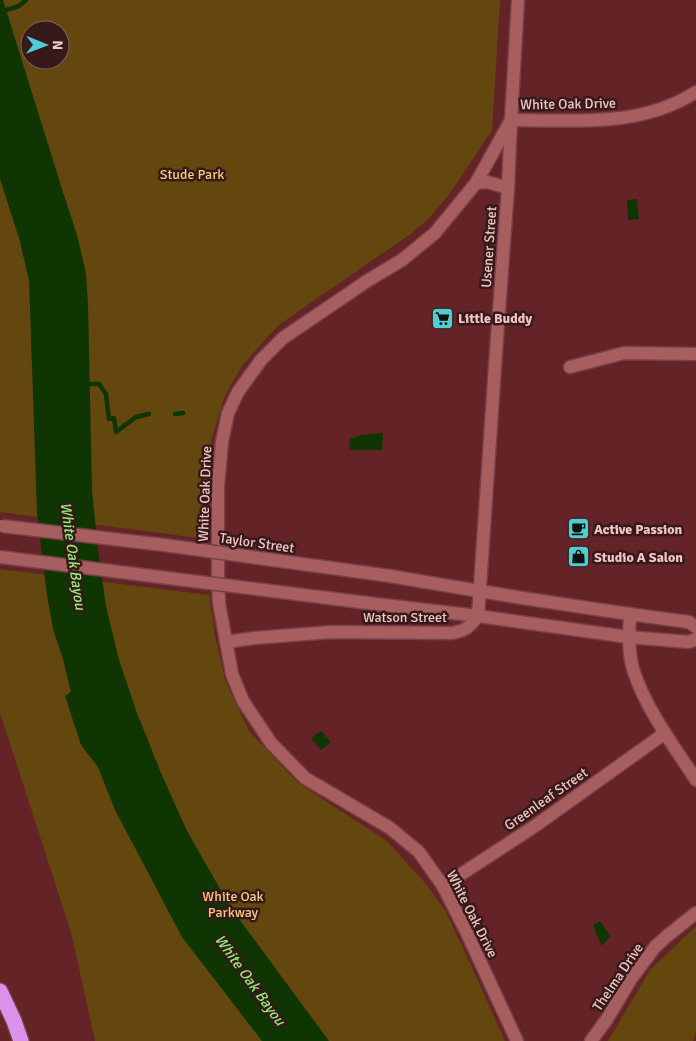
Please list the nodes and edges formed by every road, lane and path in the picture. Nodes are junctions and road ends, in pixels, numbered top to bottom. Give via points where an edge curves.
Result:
1 (518, 0) edge
2 (696, 92) edge
3 (510, 120) junction
4 (476, 183) junction
5 (508, 188) junction
6 (696, 354) edge
7 (570, 367) dead end
8 (0, 526) edge
9 (0, 557) edge
10 (480, 592) junction
11 (630, 614) junction
12 (478, 616) junction
13 (696, 627) edge
14 (628, 637) junction
15 (696, 639) edge
16 (226, 642) junction
17 (665, 733) junction
18 (696, 780) edge
19 (443, 886) junction
20 (696, 913) edge
21 (0, 990) edge
22 (21, 1041) edge
23 (517, 1041) edge
24 (591, 1041) edge

1 - 3 street, Usener Street
2 - 3 street, White Oak Drive via 662,108 612,120
3 - 4 street, White Oak Drive
3 - 5 street, Usener Street
4 - 5 street via 487,182
4 - 16 street, White Oak Drive via 435,233 402,260 283,338 261,360 238,392 228,412 218,486 219,604
5 - 10 street, Usener Street
6 - 7 street via 624,353
8 - 10 street, Taylor Street, bridge via 390,576
9 - 12 street, bridge
10 - 11 street
10 - 12 street, Usener Street
11 - 13 street via 689,622
11 - 14 street
12 - 14 street
12 - 16 street, Watson Street via 469,628 452,633 332,632
14 - 15 street via 689,642
14 - 17 street via 633,671
16 - 19 street, White Oak Drive via 232,674 243,700 271,743 305,778 390,828 419,852
17 - 18 street
17 - 19 street, Greenleaf Street via 535,826
19 - 23 street, White Oak Drive
20 - 24 street, Thelma Drive via 656,947
21 - 22 highway

